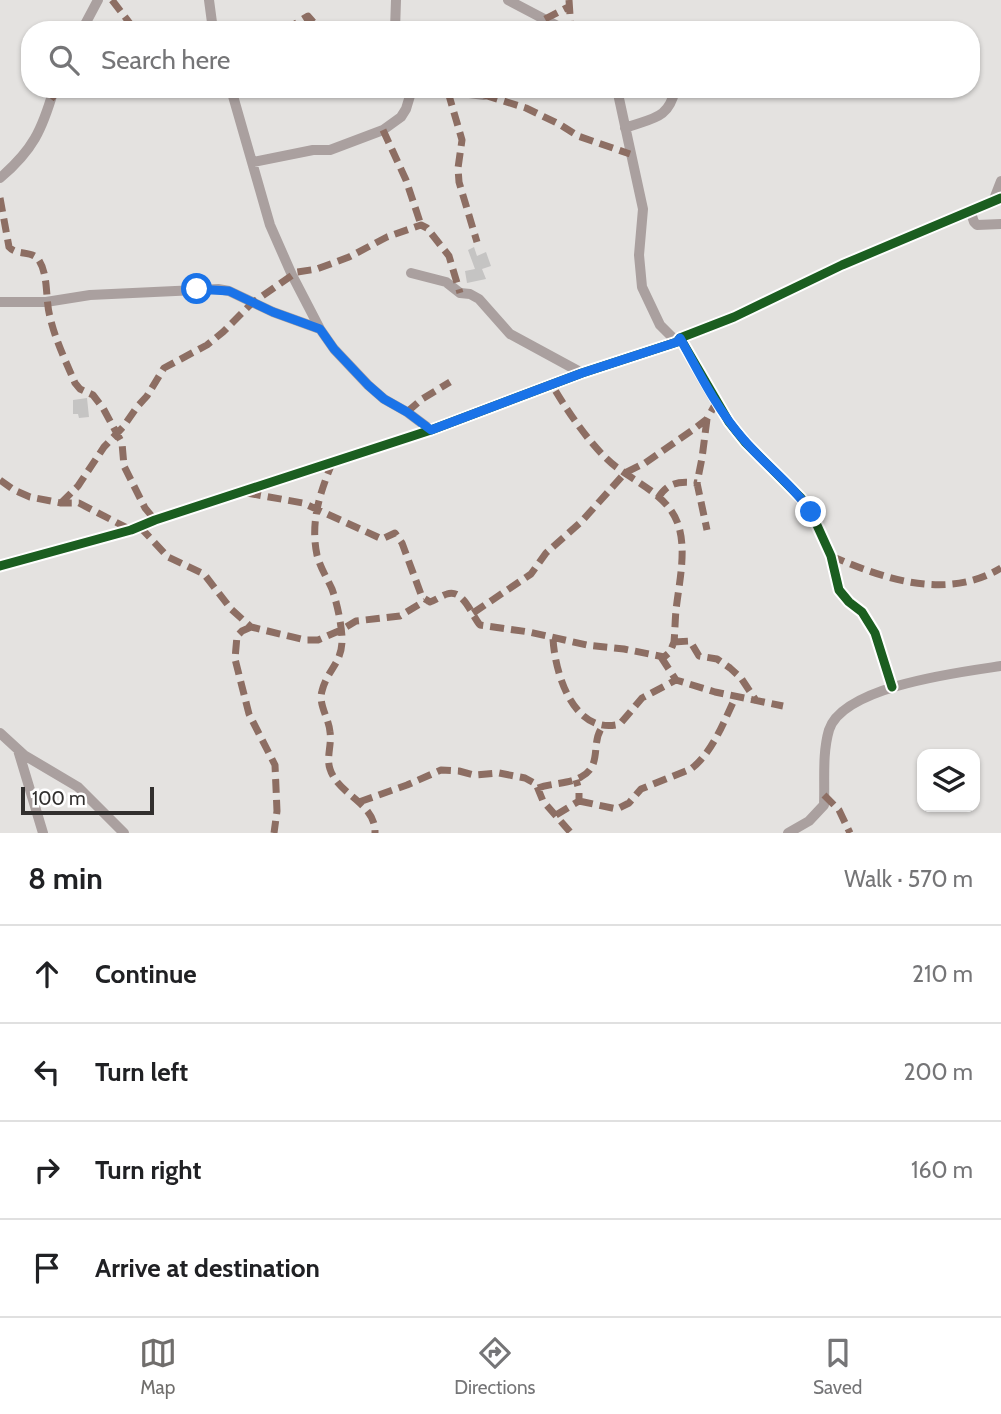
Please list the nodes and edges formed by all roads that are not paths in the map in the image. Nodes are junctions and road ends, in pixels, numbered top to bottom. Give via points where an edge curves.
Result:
1 (98, 0) edge
2 (209, 0) edge
3 (396, 0) edge
4 (508, 0) edge
5 (87, 21) edge
6 (212, 21) edge
7 (395, 21) edge
8 (548, 21) edge
9 (51, 98) edge
10 (234, 98) edge
11 (409, 98) edge
12 (619, 98) edge
13 (673, 98) edge
14 (625, 128) junction
15 (253, 162) junction
16 (0, 178) edge
17 (1001, 181) edge
18 (998, 198) edge
19 (970, 210) junction
20 (1001, 224) edge
21 (411, 273) dead end
22 (0, 302) edge
23 (320, 329) junction
24 (678, 340) junction
25 (582, 373) junction
26 (431, 430) junction
27 (0, 566) edge
28 (1001, 666) edge
29 (892, 687) junction
30 (0, 733) edge
31 (18, 750) junction
32 (43, 833) edge
33 (124, 833) edge
34 (788, 833) edge

1 - 5 street
2 - 6 street
3 - 7 street
4 - 8 street
9 - 16 street via 37,139
10 - 15 street
11 - 15 street via 401,117 383,130 330,150
12 - 14 street
13 - 14 street via 661,116
14 - 24 street via 643,209 642,287 660,325
15 - 23 street via 279,246
17 - 18 street
18 - 19 street
19 - 20 street via 977,225
19 - 24 street
21 - 25 street via 446,282 479,299 510,334
22 - 23 street via 209,288 229,291
23 - 26 street via 368,385
24 - 25 street
24 - 29 street via 729,422 811,512 831,556 839,590 862,612 875,633
25 - 26 street
26 - 27 street via 131,530
28 - 29 street
29 - 34 street via 837,716 829,729 824,805
30 - 31 street
31 - 32 street
31 - 33 street via 78,787

